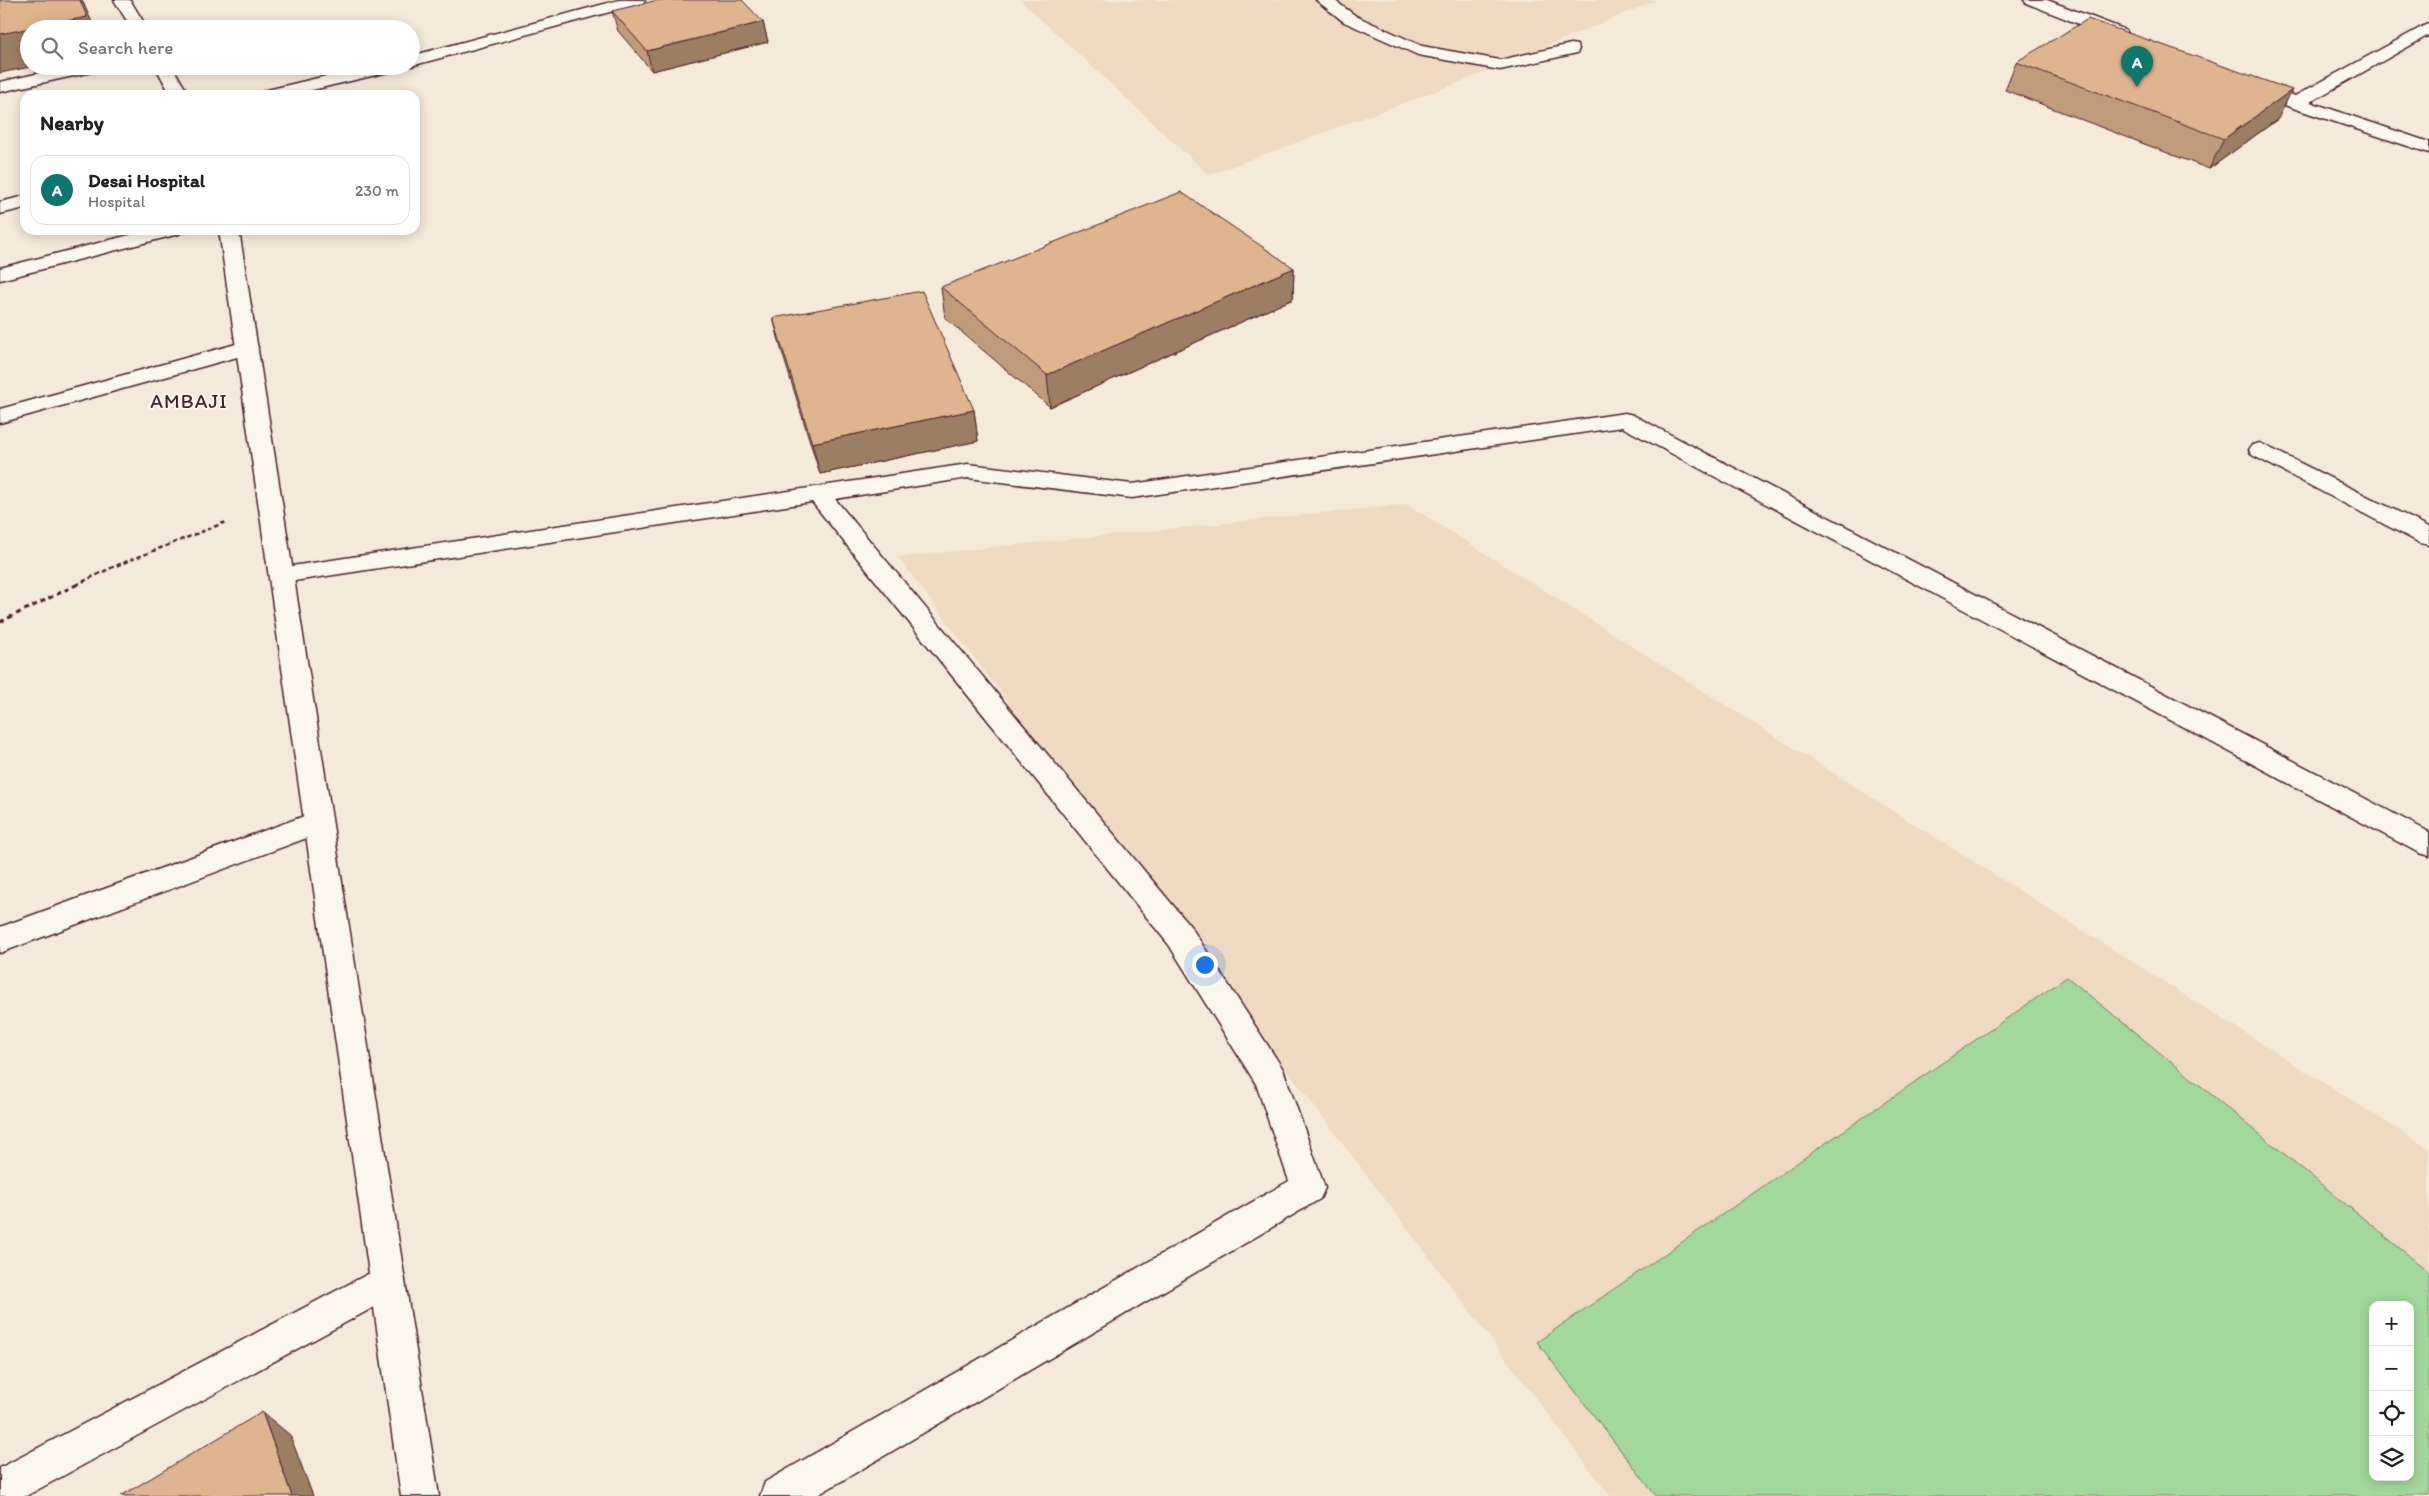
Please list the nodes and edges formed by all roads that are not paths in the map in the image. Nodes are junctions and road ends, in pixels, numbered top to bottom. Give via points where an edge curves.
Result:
1 (122, 0) edge
2 (637, 0) edge
3 (1324, 0) edge
4 (2032, 0) edge
5 (134, 20) edge
6 (2429, 28) edge
7 (2132, 39) edge
8 (1572, 49) dead end
9 (420, 59) edge
10 (54, 75) edge
11 (168, 75) edge
12 (353, 75) edge
13 (2241, 81) edge
14 (0, 87) edge
15 (177, 90) edge
16 (290, 90) edge
17 (2296, 103) junction
18 (2429, 148) edge
19 (20, 203) edge
20 (0, 208) edge
21 (152, 235) edge
22 (230, 235) edge
23 (0, 274) edge
24 (247, 347) junction
25 (0, 416) edge
26 (2260, 450) dead end
27 (818, 494) junction
28 (2429, 537) edge
29 (281, 575) junction
30 (318, 822) junction
31 (2429, 845) edge
32 (0, 940) edge
33 (387, 1281) junction
34 (0, 1489) edge
35 (420, 1496) edge
36 (779, 1496) edge

1 - 5 street
2 - 9 street
3 - 8 street via 1350,19 1418,50 1500,65
4 - 7 street
6 - 17 street
10 - 14 street
11 - 15 street
12 - 16 street
13 - 17 street
17 - 18 street
19 - 20 street
21 - 23 street
22 - 24 street
24 - 25 street
24 - 29 street
26 - 28 street
27 - 29 street
27 - 31 street via 968,471 1132,491 1625,420
27 - 36 street via 1180,936 1271,1079 1308,1188
29 - 30 street
30 - 32 street
30 - 33 street
33 - 34 street
33 - 35 street

